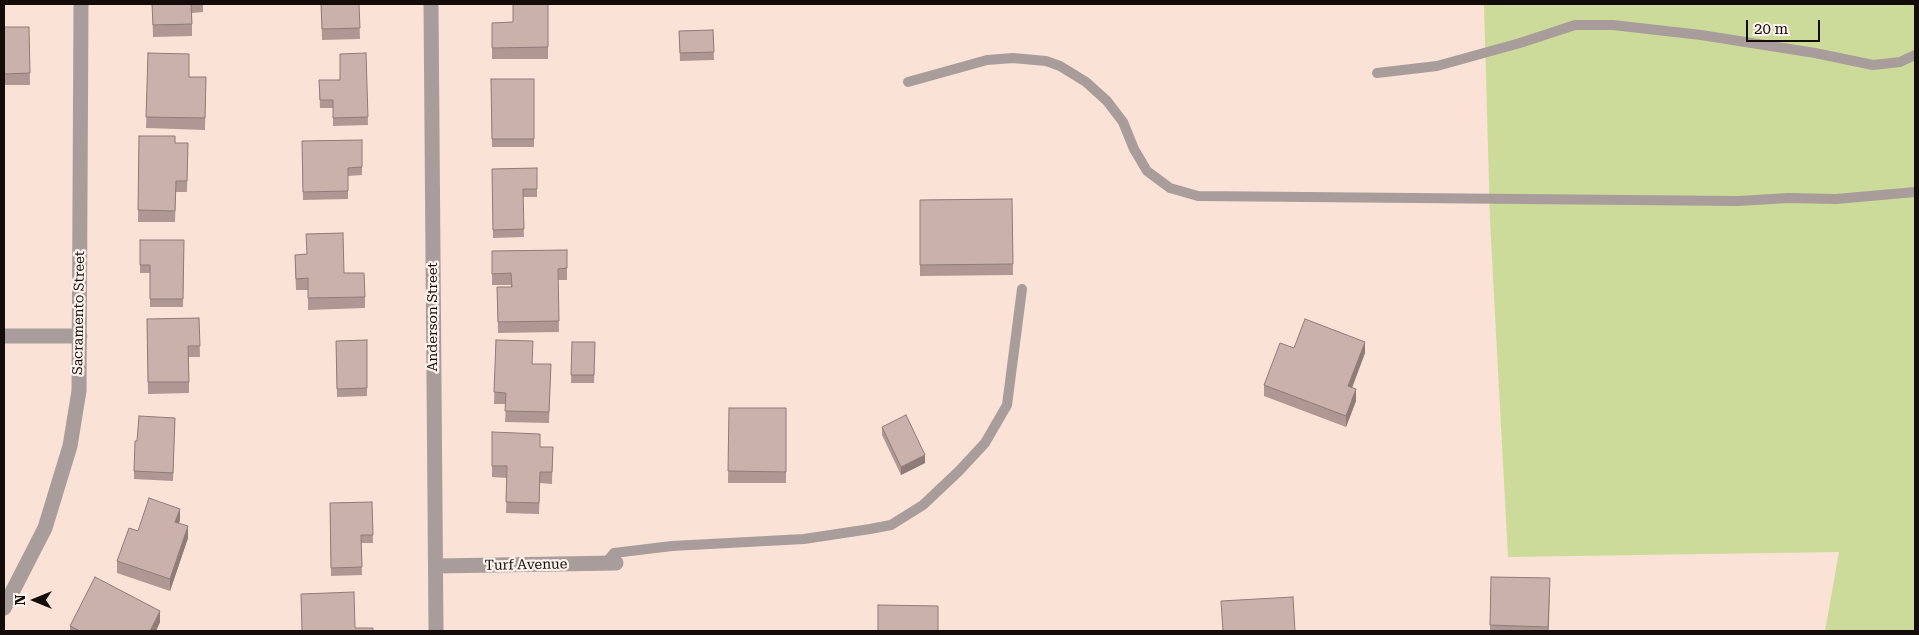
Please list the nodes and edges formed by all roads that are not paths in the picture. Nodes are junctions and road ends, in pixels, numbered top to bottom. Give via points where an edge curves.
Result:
1 (80, 4) edge
2 (431, 4) edge
3 (1915, 55) edge
4 (1377, 73) dead end
5 (908, 82) dead end
6 (1915, 192) edge
7 (1022, 289) dead end
8 (4, 336) edge
9 (80, 336) junction
10 (610, 563) joint
11 (436, 566) junction
12 (4, 608) edge
13 (436, 631) edge

1 - 9 street, Sacramento Street
2 - 11 street, Anderson Street
3 - 4 lane via 1900,62 1874,65 1701,35 1612,25 1575,25 1437,66
5 - 6 lane via 987,60 1013,58 1046,61 1060,66 1086,82 1106,101 1123,122 1147,171 1170,188 1198,196 1720,201 1836,199
7 - 10 lane via 1007,405 985,444 923,505 891,525 870,529 804,539 672,546 614,554
8 - 9 street
9 - 12 street, Sacramento Street via 79,391 70,446 45,528
10 - 11 street, Turf Avenue
11 - 13 street, Anderson Street

